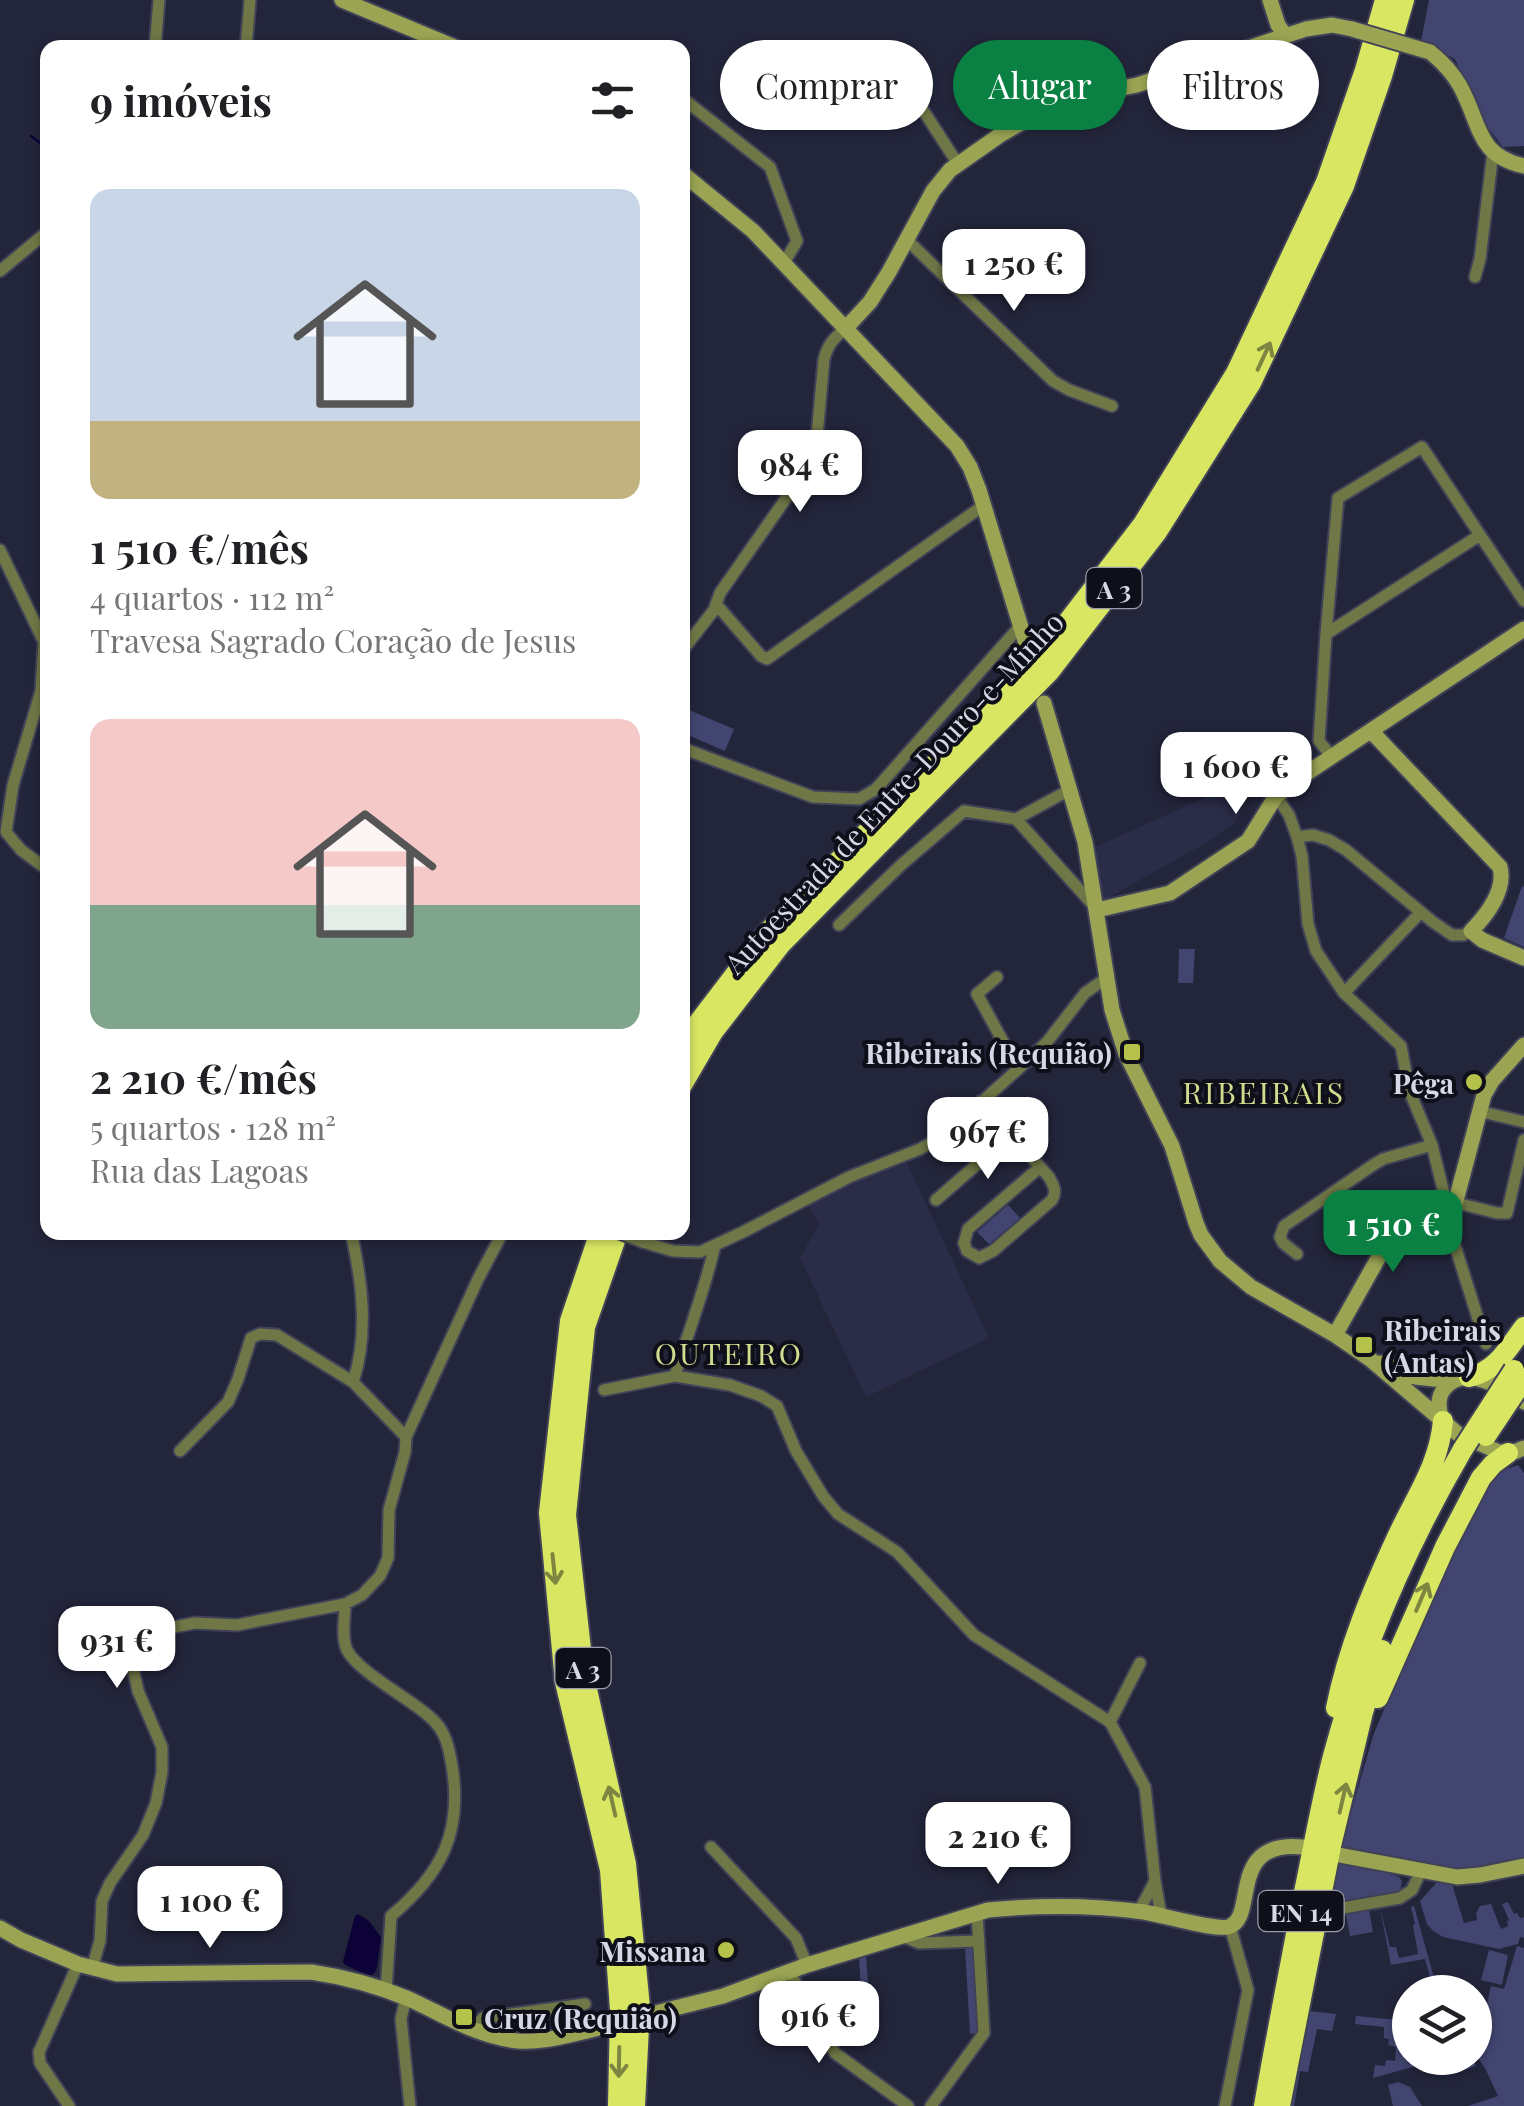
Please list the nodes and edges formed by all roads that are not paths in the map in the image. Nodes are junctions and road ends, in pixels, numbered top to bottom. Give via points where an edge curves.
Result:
1 (159, 0) edge
2 (250, 0) edge
3 (342, 0) edge
4 (1270, 0) edge
5 (1384, 0) edge
6 (1404, 0) edge
7 (1286, 35) junction
8 (156, 40) edge
9 (247, 40) edge
10 (438, 40) edge
11 (690, 104) edge
12 (933, 126) edge
13 (1493, 152) junction
14 (958, 164) junction
15 (1524, 166) edge
16 (690, 180) edge
17 (40, 238) edge
18 (906, 238) junction
19 (784, 263) junction
20 (0, 271) edge
21 (1475, 277) dead end
22 (846, 328) junction
23 (1112, 406) dead end
24 (984, 505) junction
25 (1480, 536) junction
26 (0, 550) edge
27 (1524, 601) edge
28 (716, 604) junction
29 (1021, 625) junction
30 (1524, 629) edge
31 (40, 634) edge
32 (1326, 634) junction
33 (690, 640) edge
34 (1030, 657) dead end
35 (40, 693) edge
36 (1044, 703) dead end
37 (1371, 731) junction
38 (690, 751) edge
39 (1331, 756) junction
40 (1071, 789) junction
41 (1276, 796) junction
42 (1016, 819) junction
43 (1298, 836) junction
44 (40, 864) edge
45 (1097, 910) junction
46 (1421, 912) junction
47 (840, 925) dead end
48 (1471, 930) junction
49 (1524, 958) edge
50 (997, 977) dead end
51 (1108, 977) junction
52 (1344, 993) junction
53 (690, 1035) edge
54 (1524, 1045) edge
55 (1018, 1069) junction
56 (690, 1071) edge
57 (982, 1101) junction
58 (1478, 1110) junction
59 (1524, 1122) edge
60 (1012, 1134) junction
61 (1524, 1140) edge
62 (1432, 1144) junction
63 (1040, 1167) junction
64 (936, 1200) dead end
65 (1452, 1208) junction
66 (353, 1240) edge
67 (499, 1240) edge
68 (597, 1240) edge
69 (614, 1240) edge
70 (638, 1240) edge
71 (716, 1245) junction
72 (1297, 1254) dead end
73 (1524, 1327) edge
74 (1336, 1336) junction
75 (1486, 1344) dead end
76 (1370, 1358) junction
77 (1521, 1368) edge
78 (675, 1376) junction
79 (1461, 1379) junction
80 (353, 1382) junction
81 (604, 1390) dead end
82 (1524, 1402) edge
83 (1442, 1420) junction
84 (406, 1437) junction
85 (180, 1451) dead end
86 (1519, 1453) edge
87 (346, 1604) junction
88 (1140, 1662) dead end
89 (1110, 1722) junction
90 (1344, 1752) junction
91 (711, 1846) dead end
92 (1303, 1847) dead end
93 (1339, 1855) dead end
94 (1524, 1866) edge
95 (1421, 1871) junction
96 (1155, 1881) junction
97 (1343, 1908) dead end
98 (976, 1912) junction
99 (1139, 1912) junction
100 (1162, 1916) junction
101 (1233, 1924) junction
102 (0, 1928) edge
103 (902, 1936) junction
104 (979, 1941) junction
105 (85, 1966) junction
106 (807, 1966) junction
107 (790, 1972) junction
108 (386, 1991) junction
109 (406, 1998) junction
110 (585, 2004) dead end
111 (472, 2030) junction
112 (69, 2106) edge
113 (410, 2106) edge
114 (618, 2106) edge
115 (635, 2106) edge
116 (908, 2106) edge
117 (931, 2106) edge
118 (1225, 2106) edge
119 (1264, 2106) edge
120 (1280, 2106) edge

1 - 8 street
2 - 9 street
3 - 10 main road
4 - 7 main road
5 - 53 highway, Autoestrada de Entre-Douro-e-Minho / A 3 via 1326,182 1236,373 1143,524 1039,659 766,934
56 -> 6 highway, Autoestrada de Entre-Douro-e-Minho / A 3 via 781,944 1050,671 1157,532 1251,383 1344,186
7 - 13 main road, bridge via 1332,25 1430,52 1452,72
7 - 14 main road via 1050,106
11 - 19 street via 770,168 798,242
12 - 14 street
13 - 15 main road
13 - 21 street
14 - 18 main road
16 - 19 main road
17 - 20 street
18 - 22 main road via 880,287
18 - 23 street via 1053,381
19 - 22 main road
22 - 24 main road via 957,446
22 - 28 street via 824,358 817,436 796,484
24 - 28 street via 768,658
24 - 29 main road
25 - 27 street
25 - 32 street
25 - 32 street via 1422,446 1338,498
26 - 31 street
28 - 33 street
29 - 34 main road
29 - 38 street via 859,799 813,797
30 - 37 main road
32 - 39 street via 1319,741
35 - 44 street via 6,832
36 - 40 main road
37 - 39 main road
37 - 48 main road via 1500,867 1500,890
39 - 41 main road
40 - 42 street
40 - 45 main road
41 - 43 street
41 - 45 main road via 1248,841 1170,893
42 - 45 street
42 - 47 street via 964,811
43 - 46 street via 1330,840
43 - 52 street via 1308,924 1321,961
45 - 51 main road
46 - 48 street via 1452,935
46 - 52 street
48 - 49 main road
50 - 55 street via 977,994
51 - 55 street via 1085,993
51 - 74 main road via 1120,1039 1172,1146 1201,1235 1250,1286
52 - 62 street via 1401,1046 1409,1090
54 - 58 main road via 1492,1081
55 - 57 street
57 - 60 street
57 - 71 street via 920,1150 849,1177
58 - 59 street
58 - 65 main road
60 - 63 street
60 - 64 street
61 - 65 street via 1507,1213
62 - 65 street
62 - 72 street via 1373,1164 1284,1226 1280,1237
63 - 63 street via 1055,1187 1052,1200 986,1256 972,1255 964,1243 968,1229
65 - 74 main road via 1394,1230
65 - 75 street via 1450,1230
66 - 80 street via 362,1310 362,1356
67 - 84 street
68 -> 114 highway, A 3 via 570,1322 549,1513 565,1682 610,1870 620,2010
115 -> 69 highway, A 3 via 640,2007 626,1864 584,1676 566,1515 585,1328
70 - 71 street, bridge via 674,1251
71 - 78 street
73 - 79 highway via 1497,1363
74 - 76 main road
76 - 79 main road via 1415,1377
76 - 83 main road
77 - 90 highway, EN 14, bridge via 1469,1452 1394,1618
78 - 81 street
78 - 89 street via 730,1385 777,1406 796,1451 838,1514 897,1552 974,1635
79 - 82 main road via 1485,1381
79 - 83 main road via 1442,1392
80 - 84 street
80 - 85 street via 276,1335 260,1334 250,1338 228,1402
83 - 86 main road via 1458,1434
83 - 90 highway via 1436,1460 1351,1648 1336,1711
84 - 87 street via 389,1510 385,1568
90 -> 86 highway via 1486,1471
87 - 105 street via 237,1625 194,1622 148,1632 133,1668 162,1747 162,1772 143,1836 102,1901 100,1942
87 - 108 street via 344,1646 434,1720 448,1739 455,1787 445,1853 418,1893 392,1916
88 - 89 street
89 - 96 street via 1145,1787
90 - 119 highway, EN 14 via 1312,1855
120 -> 90 highway, EN 14
91 - 106 street via 796,1938
92 - 101 main road via 1274,1849 1255,1862
93 - 95 main road
94 - 95 main road via 1466,1877
95 - 97 street via 1400,1898
96 - 99 street
96 - 100 street
98 - 99 main road
98 - 103 main road
98 - 104 street
99 - 100 main road
100 - 101 main road
101 - 118 street via 1248,1990
102 - 105 main road
103 - 104 street via 919,1944
103 - 106 main road
104 - 117 street via 984,2033
105 - 108 main road via 117,1974 311,1972
105 - 112 street via 39,2052
106 - 107 main road
107 - 111 main road, bridge via 723,1996 546,2040
107 - 116 street via 836,2053
108 - 109 main road
109 - 111 main road
109 - 113 street via 401,2019
110 - 111 street via 484,2018

